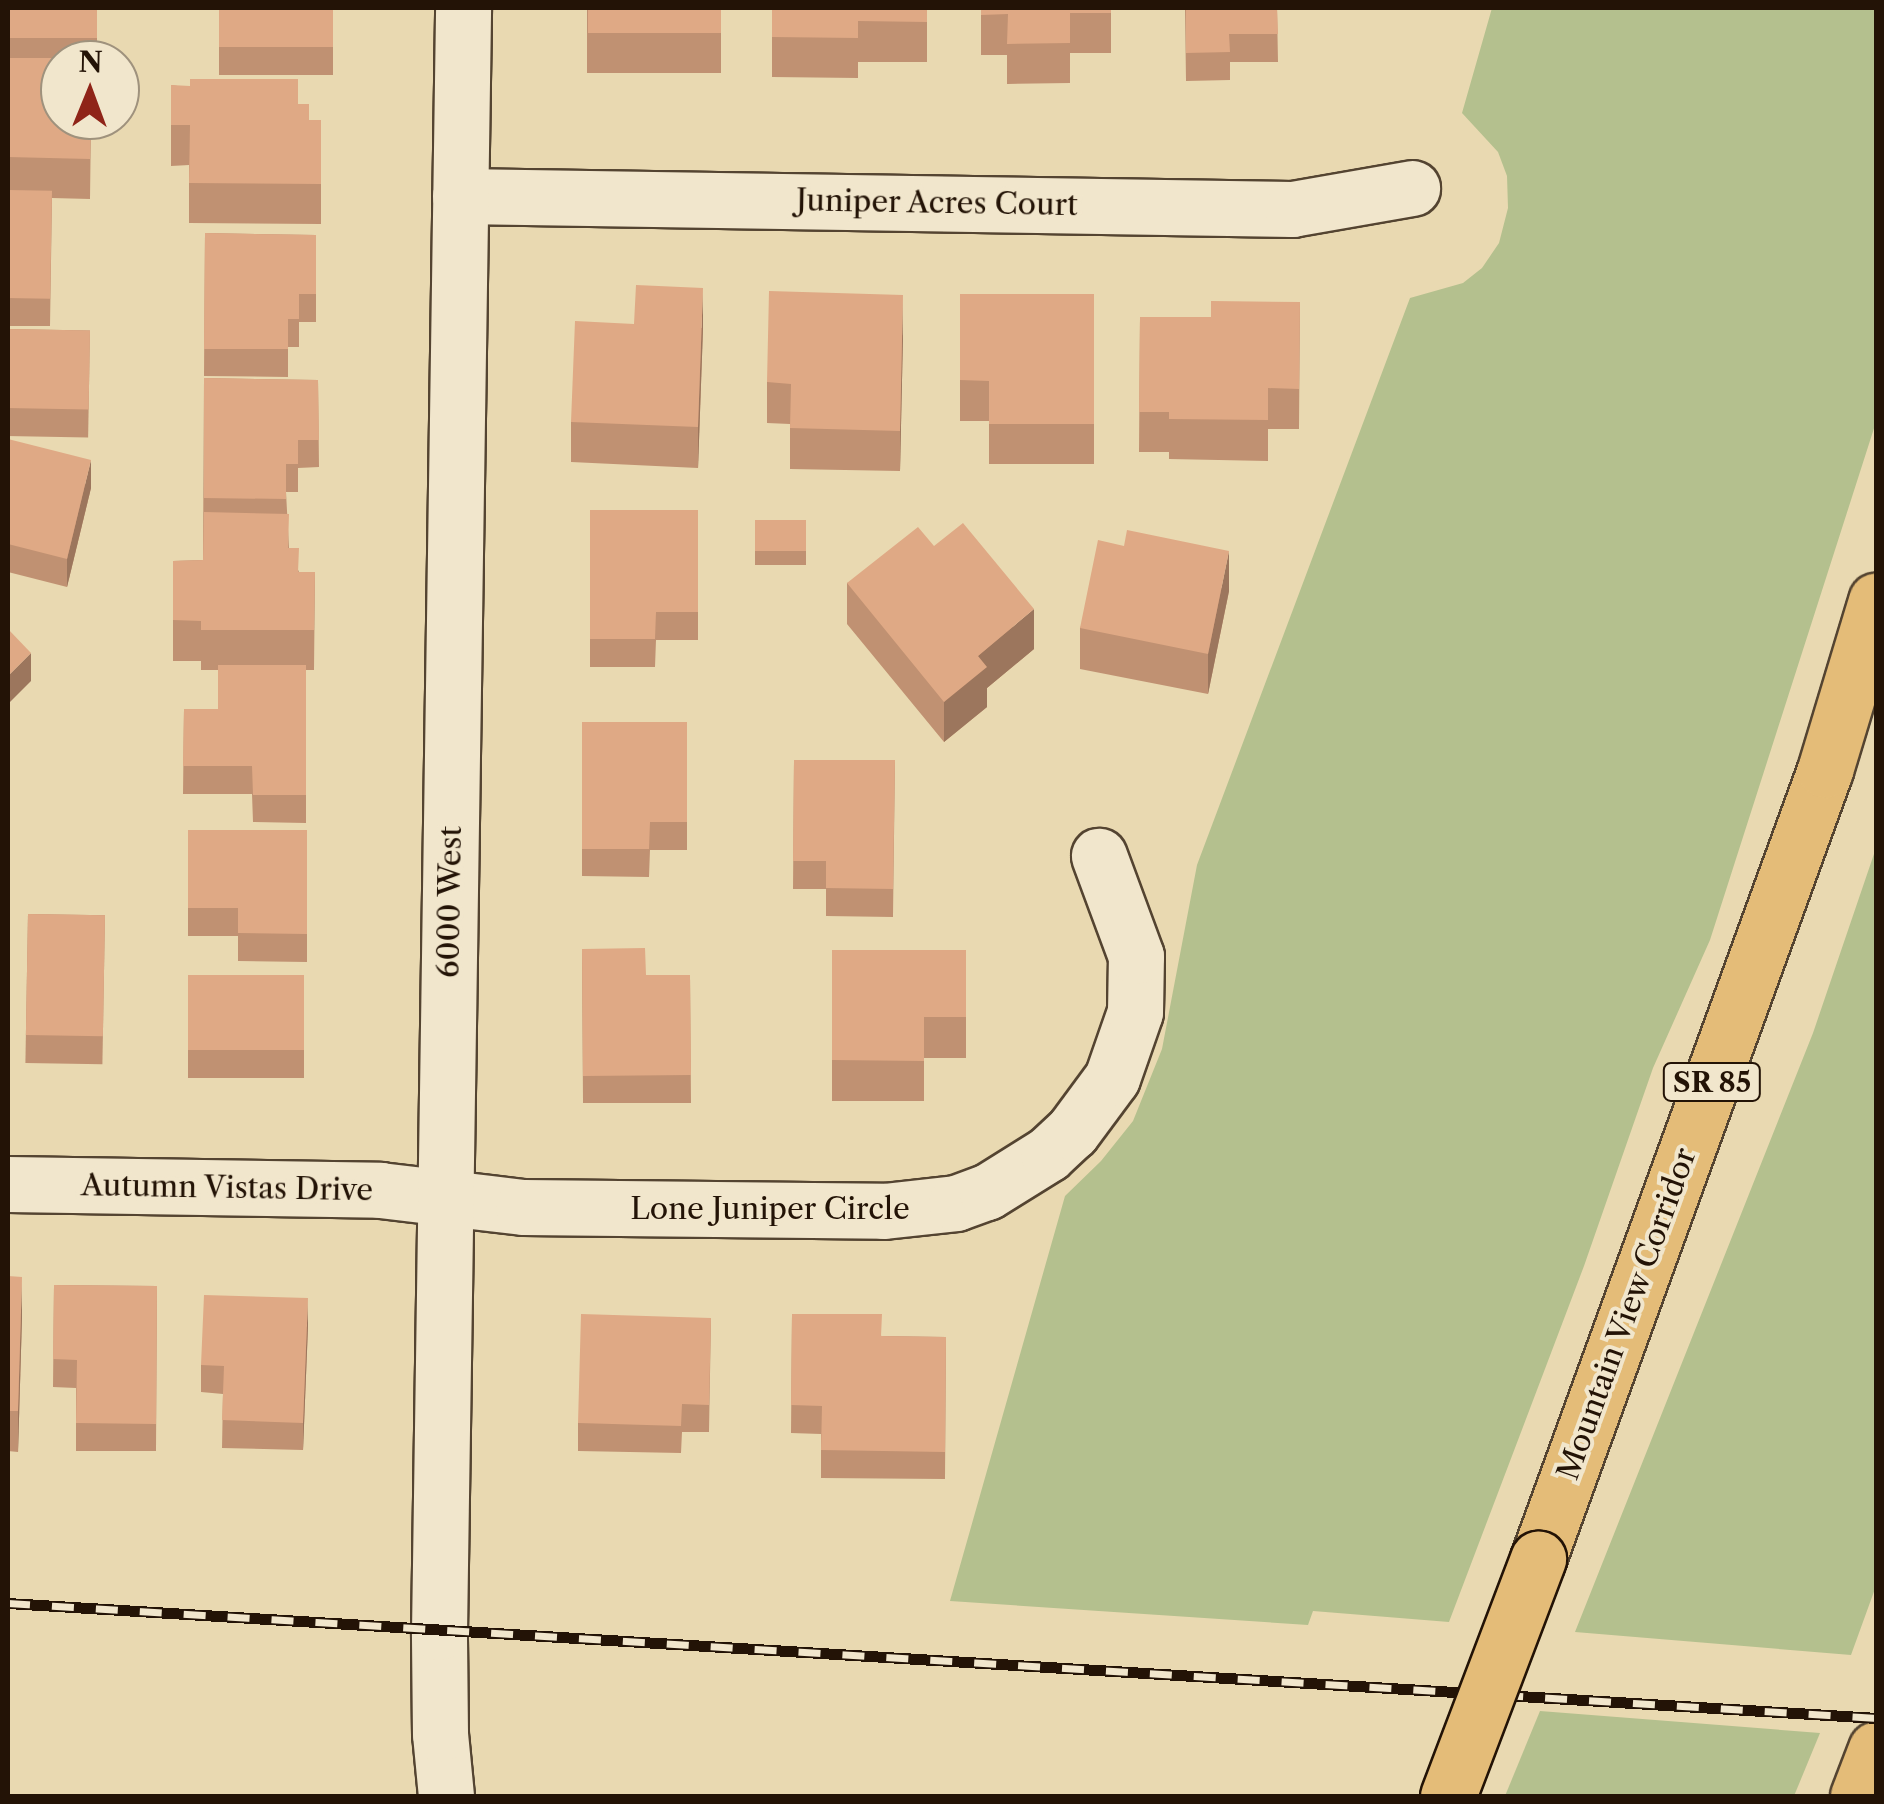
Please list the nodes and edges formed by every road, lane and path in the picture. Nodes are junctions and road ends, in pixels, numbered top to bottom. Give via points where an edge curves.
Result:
1 (463, 8) edge
2 (1412, 188) dead end
3 (460, 196) junction
4 (1876, 602) edge
5 (1099, 856) dead end
6 (8, 1184) edge
7 (446, 1197) junction
8 (1876, 1749) edge
9 (446, 1796) edge
10 (1448, 1796) edge
11 (1858, 1796) edge

1 - 3 street, 6000 West
2 - 3 street, Juniper Acres Court via 1292,209
3 - 7 street, 6000 West
4 - 10 highway, Mountain View Corridor / SR 85, bridge via 1825,770
5 - 7 street, Lone Juniper Circle via 1136,956 1135,1012 1126,1045 1112,1078 1072,1132 987,1192 922,1210 884,1211 523,1206
6 - 7 street, Autumn Vistas Drive via 380,1190
7 - 9 street, 6000 West via 439,1686
8 - 11 highway

